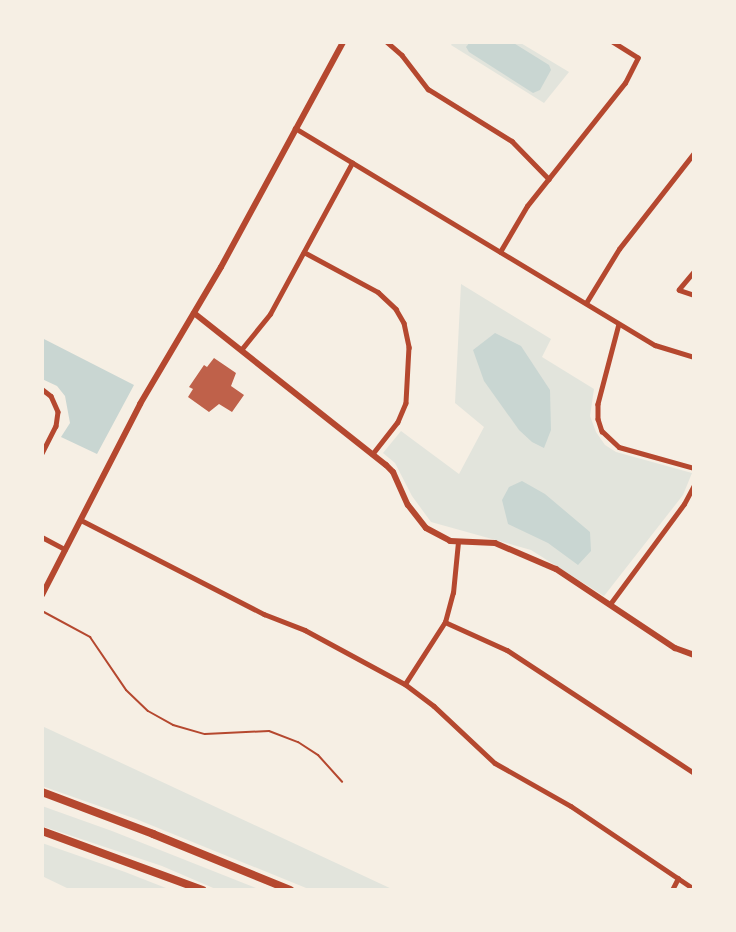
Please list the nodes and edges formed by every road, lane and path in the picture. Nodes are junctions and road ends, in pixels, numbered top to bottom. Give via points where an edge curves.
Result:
1 (343, 42) edge
2 (387, 42) edge
3 (612, 42) edge
4 (295, 128) junction
5 (694, 153) edge
6 (352, 163) junction
7 (549, 179) junction
8 (304, 252) junction
9 (500, 252) junction
10 (694, 272) edge
11 (694, 295) edge
12 (586, 303) junction
13 (194, 313) junction
14 (620, 324) junction
15 (241, 350) junction
16 (694, 357) edge
17 (42, 389) edge
18 (42, 453) edge
19 (373, 454) junction
20 (694, 468) edge
21 (694, 485) edge
22 (81, 520) junction
23 (42, 537) edge
24 (458, 542) junction
25 (66, 549) junction
26 (42, 595) edge
27 (610, 604) junction
28 (42, 611) edge
29 (445, 622) junction
30 (694, 655) edge
31 (405, 684) junction
32 (694, 772) edge
33 (342, 782) dead end
34 (42, 792) edge
35 (42, 831) edge
36 (678, 878) junction
37 (694, 889) edge
38 (202, 890) edge
39 (290, 890) edge
40 (672, 890) edge

1 - 4 street
2 - 7 street via 428,89 512,141
3 - 7 street via 638,58 625,83
4 - 6 street
4 - 13 street
5 - 12 street via 619,249
6 - 8 street
6 - 9 street
7 - 9 street via 527,206
8 - 15 street via 270,314
8 - 19 street via 378,292 404,323 409,347 406,403 398,422
9 - 12 street
10 - 11 street via 679,290
12 - 14 street
13 - 15 street
13 - 22 street via 140,404
14 - 16 street via 655,345
14 - 20 street via 598,404 602,431 619,447
15 - 19 street
17 - 18 street via 56,406 56,426
19 - 24 street via 393,472 408,505 426,528
21 - 27 street
22 - 25 street
22 - 31 street via 264,614 305,630
23 - 25 street
24 - 27 street via 495,543 510,548 556,568
24 - 29 street via 453,593
25 - 26 street
27 - 30 street via 675,648
28 - 33 lane via 90,637 126,690 148,711 173,725 205,734 269,731 298,741 318,755
29 - 31 street
29 - 32 street via 507,650
31 - 36 street via 495,763 571,806
34 - 39 highway
35 - 38 highway
36 - 37 street
36 - 40 street

